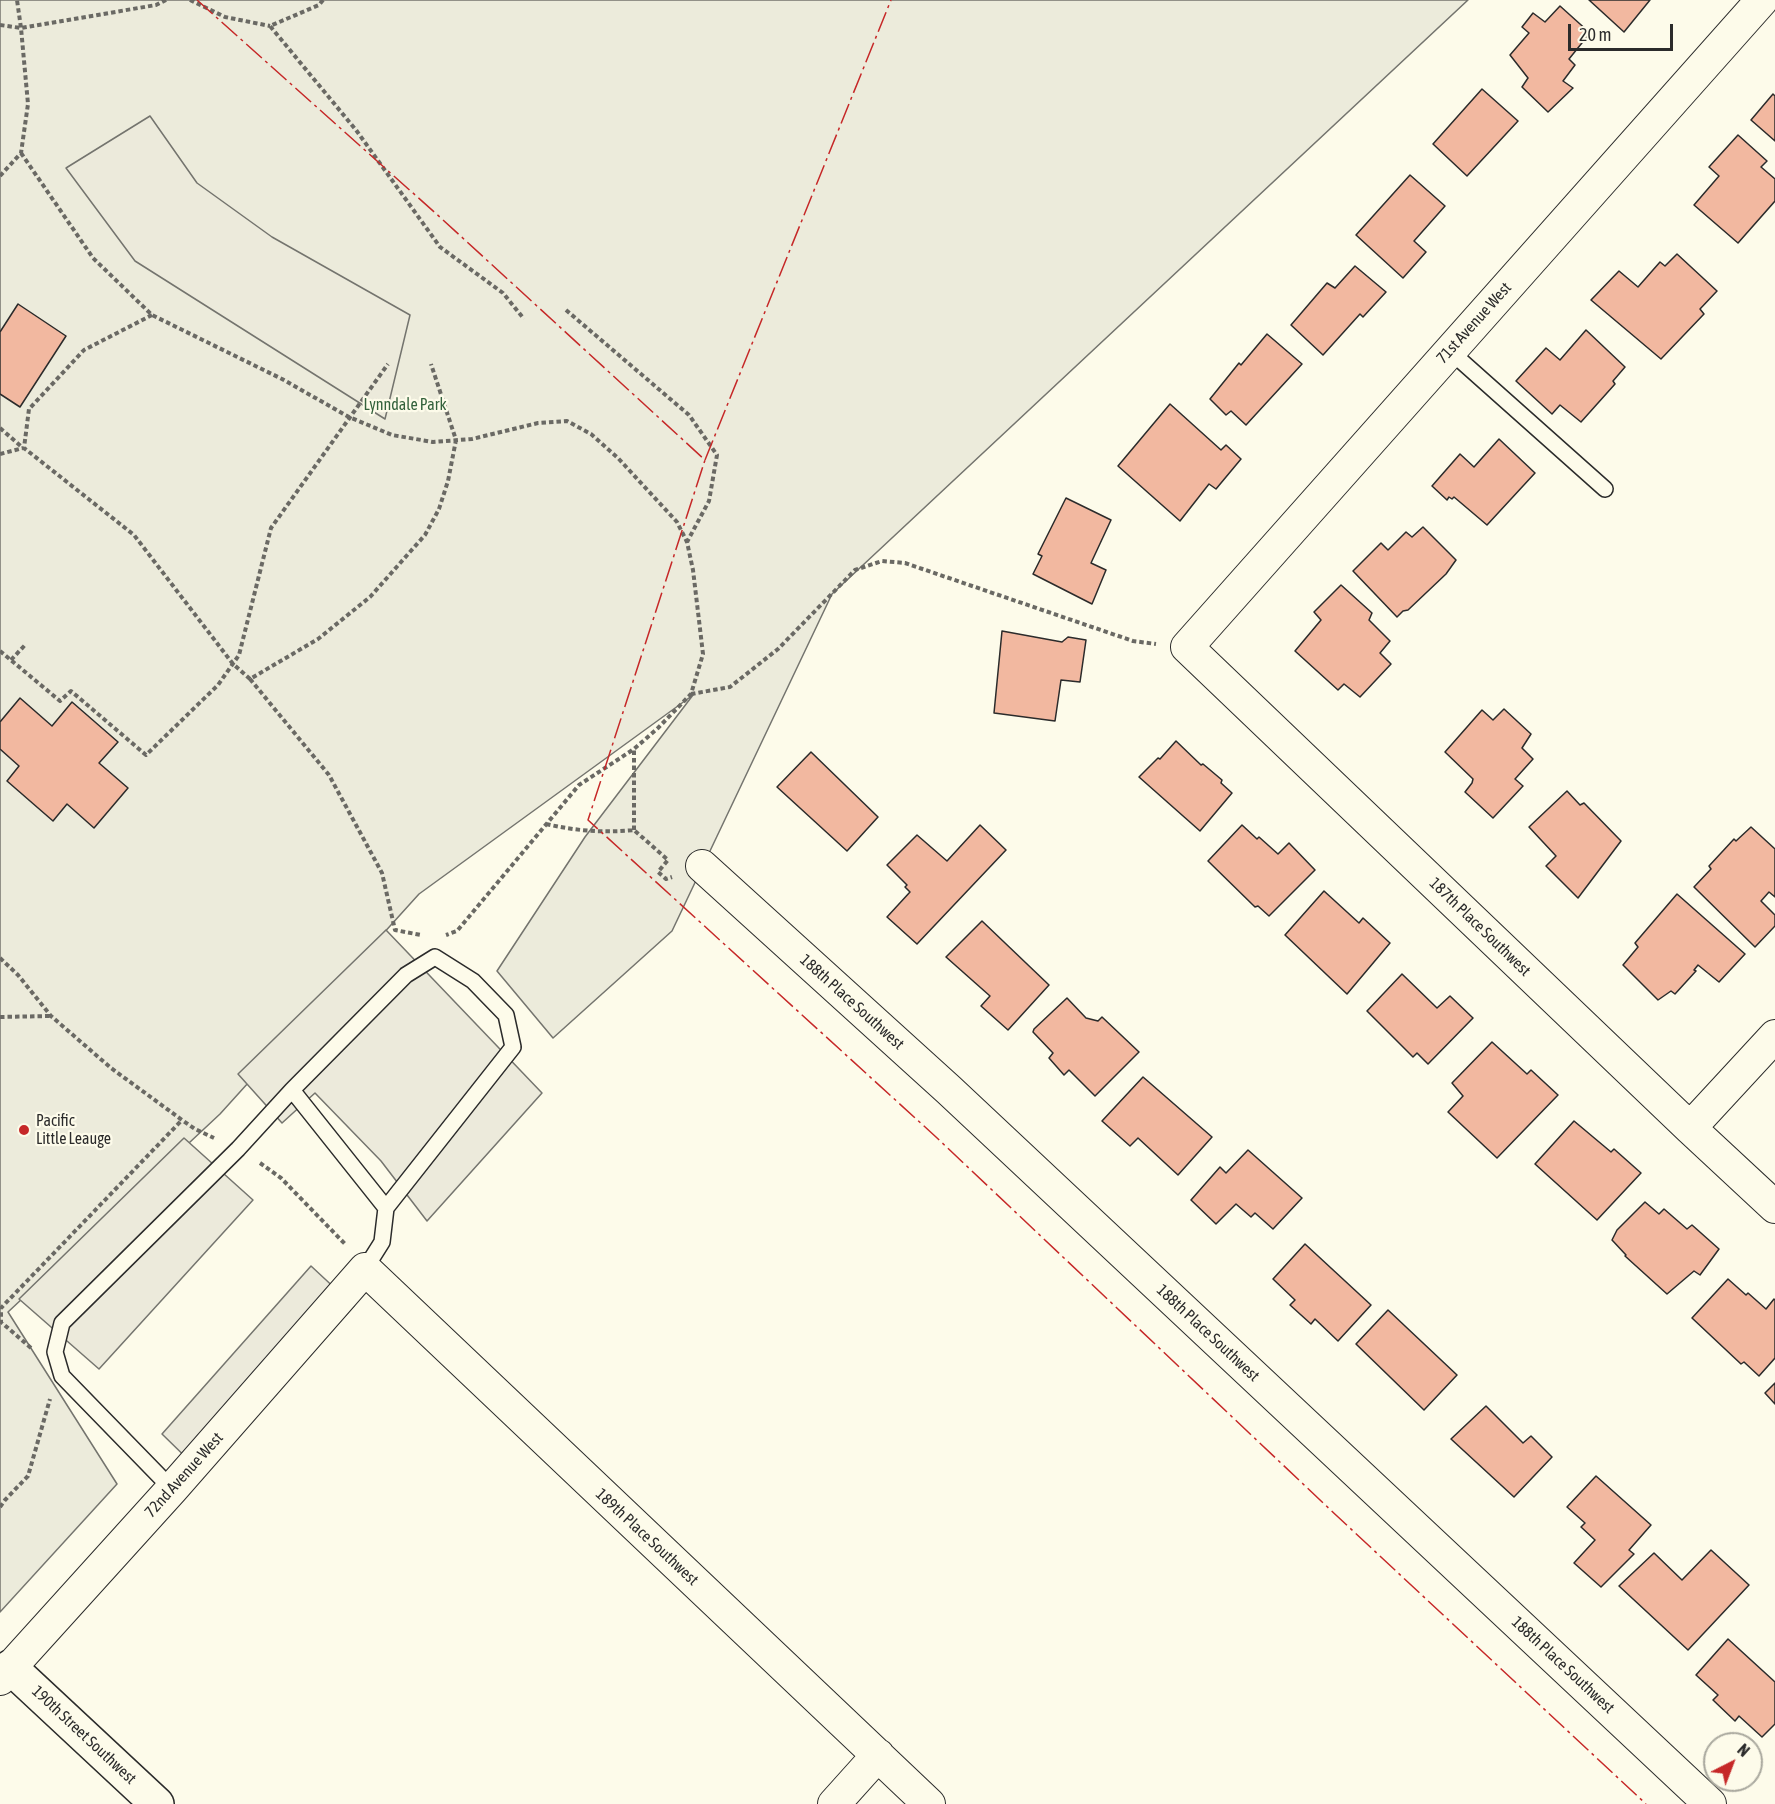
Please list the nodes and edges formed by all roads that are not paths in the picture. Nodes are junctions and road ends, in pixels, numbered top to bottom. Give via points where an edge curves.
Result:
1 (1762, 0) edge
2 (1450, 351) junction
3 (1605, 489) dead end
4 (1187, 646) joint
5 (702, 866) dead end
6 (1775, 1036) edge
7 (292, 1090) junction
8 (1690, 1128) junction
9 (1775, 1207) edge
10 (386, 1208) junction
11 (365, 1269) junction
12 (172, 1489) junction
13 (5, 1673) edge
14 (878, 1755) junction
15 (158, 1804) edge
16 (834, 1804) edge
17 (929, 1804) edge
18 (1710, 1804) edge

1 - 2 street, 71st Avenue West
2 - 3 lane
2 - 4 street, 71st Avenue West
4 - 8 street, 187th Place Southwest
5 - 18 street, 188th Place Southwest via 966,1106
6 - 8 street
7 - 10 lane
7 - 10 lane via 406,975 435,957 473,981 506,1015 513,1047
7 - 12 lane via 238,1149 62,1323 55,1352 62,1376
8 - 9 street, 187th Place Southwest
10 - 11 lane via 382,1242
11 - 12 street, 72nd Avenue West
11 - 14 street, 189th Place Southwest
12 - 13 street, 72nd Avenue West
13 - 15 street, 190th Street Southwest
14 - 16 street
14 - 17 street, 189th Place Southwest

